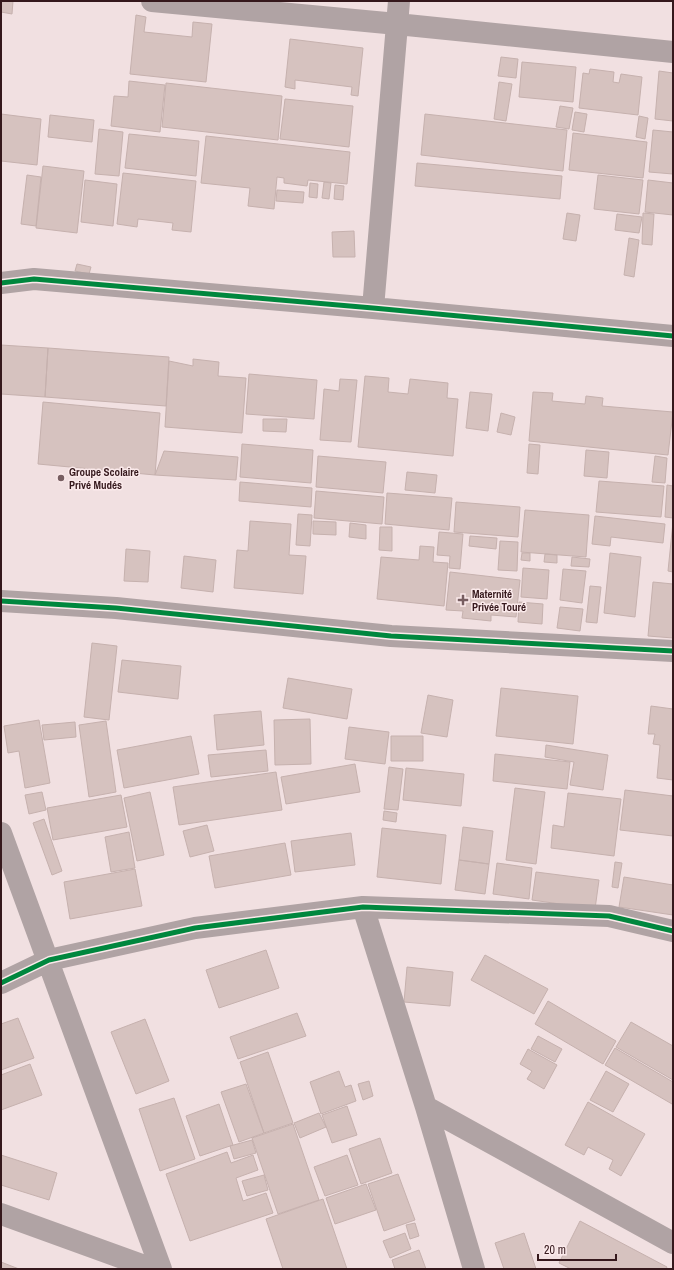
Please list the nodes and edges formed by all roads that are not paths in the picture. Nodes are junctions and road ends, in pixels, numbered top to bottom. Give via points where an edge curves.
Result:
1 (152, 1) edge
2 (399, 1) edge
3 (397, 24) junction
4 (673, 52) edge
5 (1, 283) edge
6 (373, 308) junction
7 (673, 336) edge
8 (1, 601) edge
9 (673, 651) edge
10 (1, 833) edge
11 (363, 907) junction
12 (673, 931) edge
13 (49, 960) junction
14 (1, 983) edge
15 (426, 1107) junction
16 (1, 1214) edge
17 (673, 1243) edge
18 (153, 1269) edge
19 (161, 1269) edge
20 (474, 1269) edge

1 - 3 street
2 - 3 street
3 - 4 street
3 - 6 street
5 - 6 street via 34,279
6 - 7 street
8 - 9 street via 116,608 390,636
10 - 13 street
11 - 12 street via 609,916
11 - 13 street via 195,928
11 - 15 street
13 - 14 street
13 - 19 street
15 - 17 street
15 - 20 street
16 - 18 street

